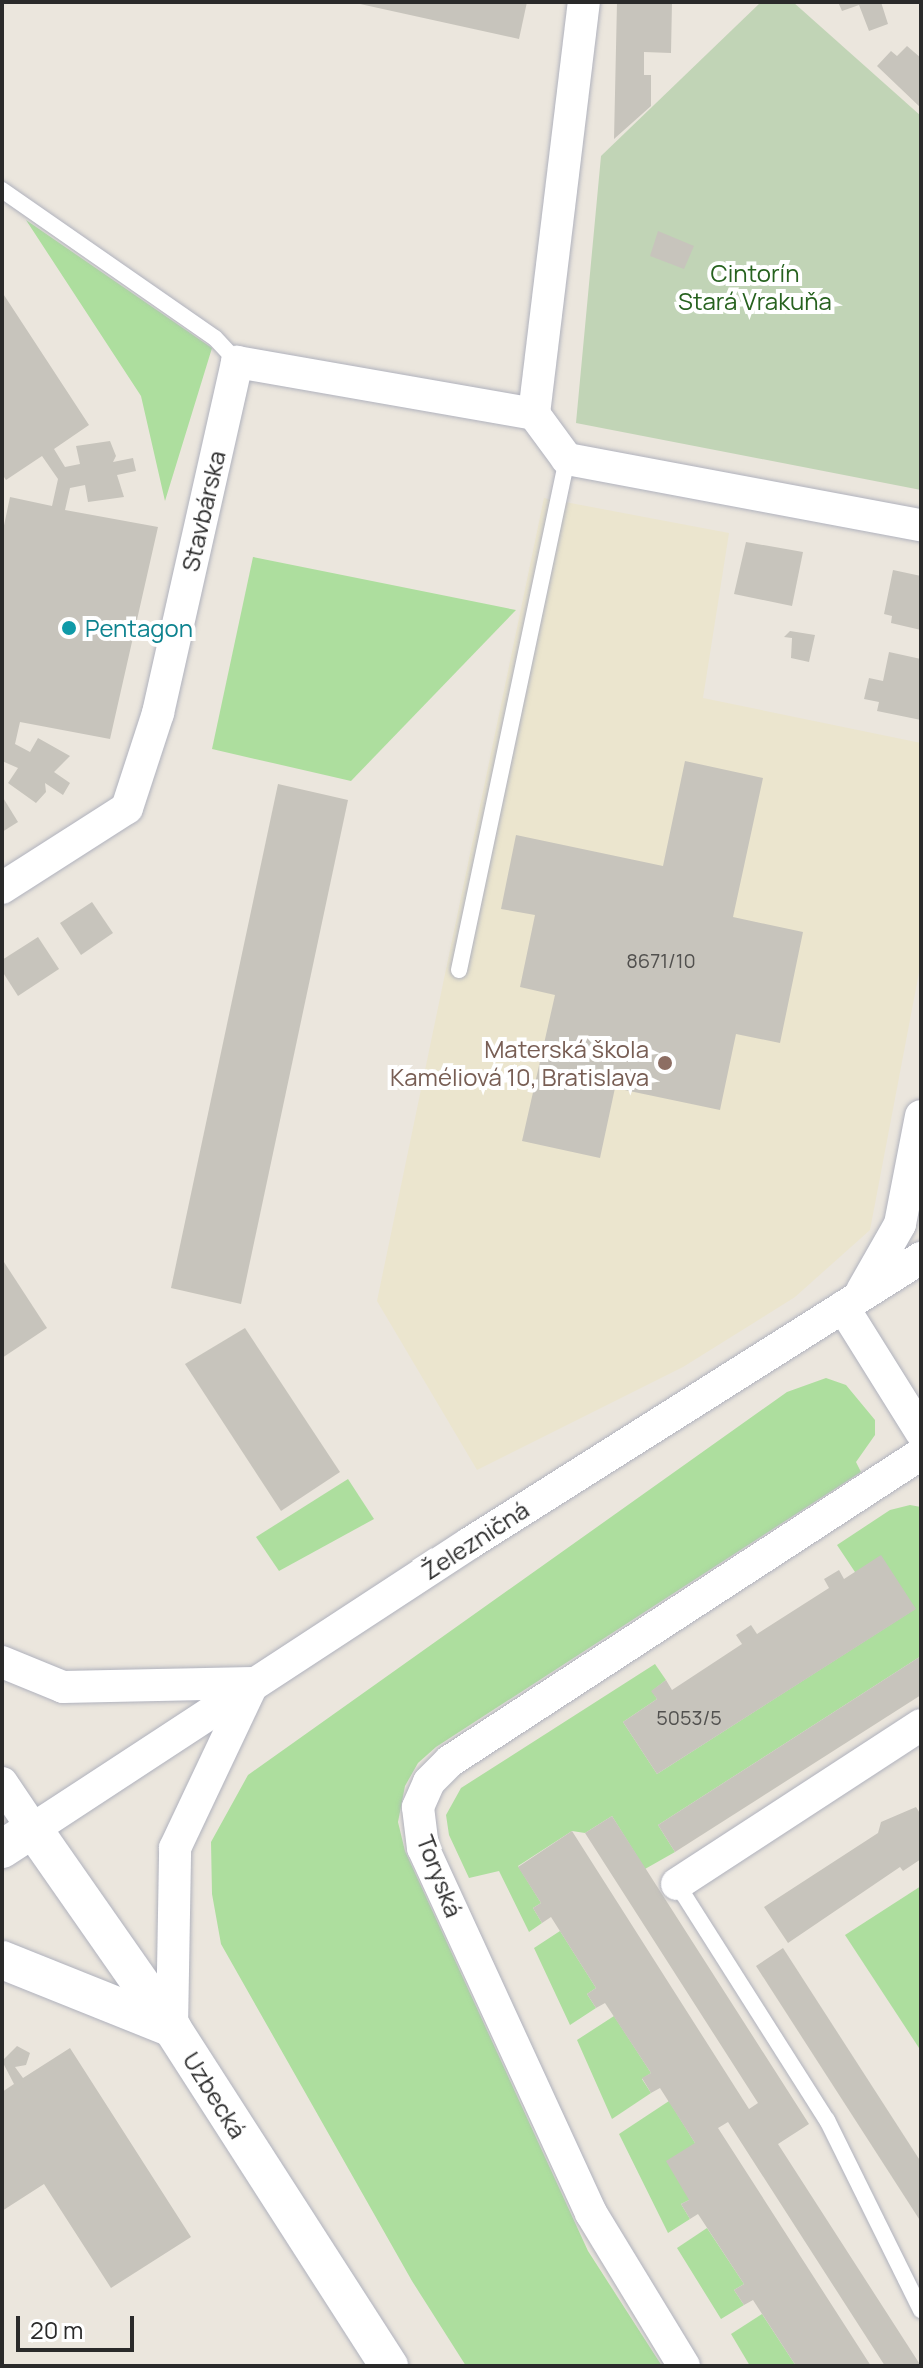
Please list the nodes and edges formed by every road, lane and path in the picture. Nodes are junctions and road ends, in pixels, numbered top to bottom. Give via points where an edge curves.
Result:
1 (584, 2) edge
2 (2, 190) edge
3 (237, 362) junction
4 (534, 414) junction
5 (567, 459) junction
6 (921, 525) edge
7 (2, 888) edge
8 (459, 970) dead end
9 (921, 1116) edge
10 (921, 1258) edge
11 (850, 1304) junction
12 (921, 1432) edge
13 (921, 1454) edge
14 (2, 1662) edge
15 (253, 1683) junction
16 (921, 1725) edge
17 (2, 1783) edge
18 (18, 1839) edge
19 (677, 1884) joint
20 (2, 1960) edge
21 (172, 2028) junction
22 (921, 2310) edge
23 (389, 2366) edge
24 (684, 2366) edge

1 - 4 street
2 - 3 lane via 215,338
3 - 4 street
3 - 7 street, Stavbárska via 158,713 127,808
4 - 5 street
5 - 6 street
5 - 8 lane
9 - 11 street via 896,1236
10 - 11 street, Železničná
11 - 12 street
11 - 15 street, Železničná
13 - 24 street, Toryská via 450,1761 429,1782 418,1807 423,1848 591,2213
14 - 15 street via 63,1687
15 - 18 street, Železničná
15 - 21 street via 175,1848
16 - 19 street
17 - 18 street
18 - 21 street, Uzbecká
19 - 22 lane via 827,2120
20 - 21 street
21 - 23 street, Uzbecká

